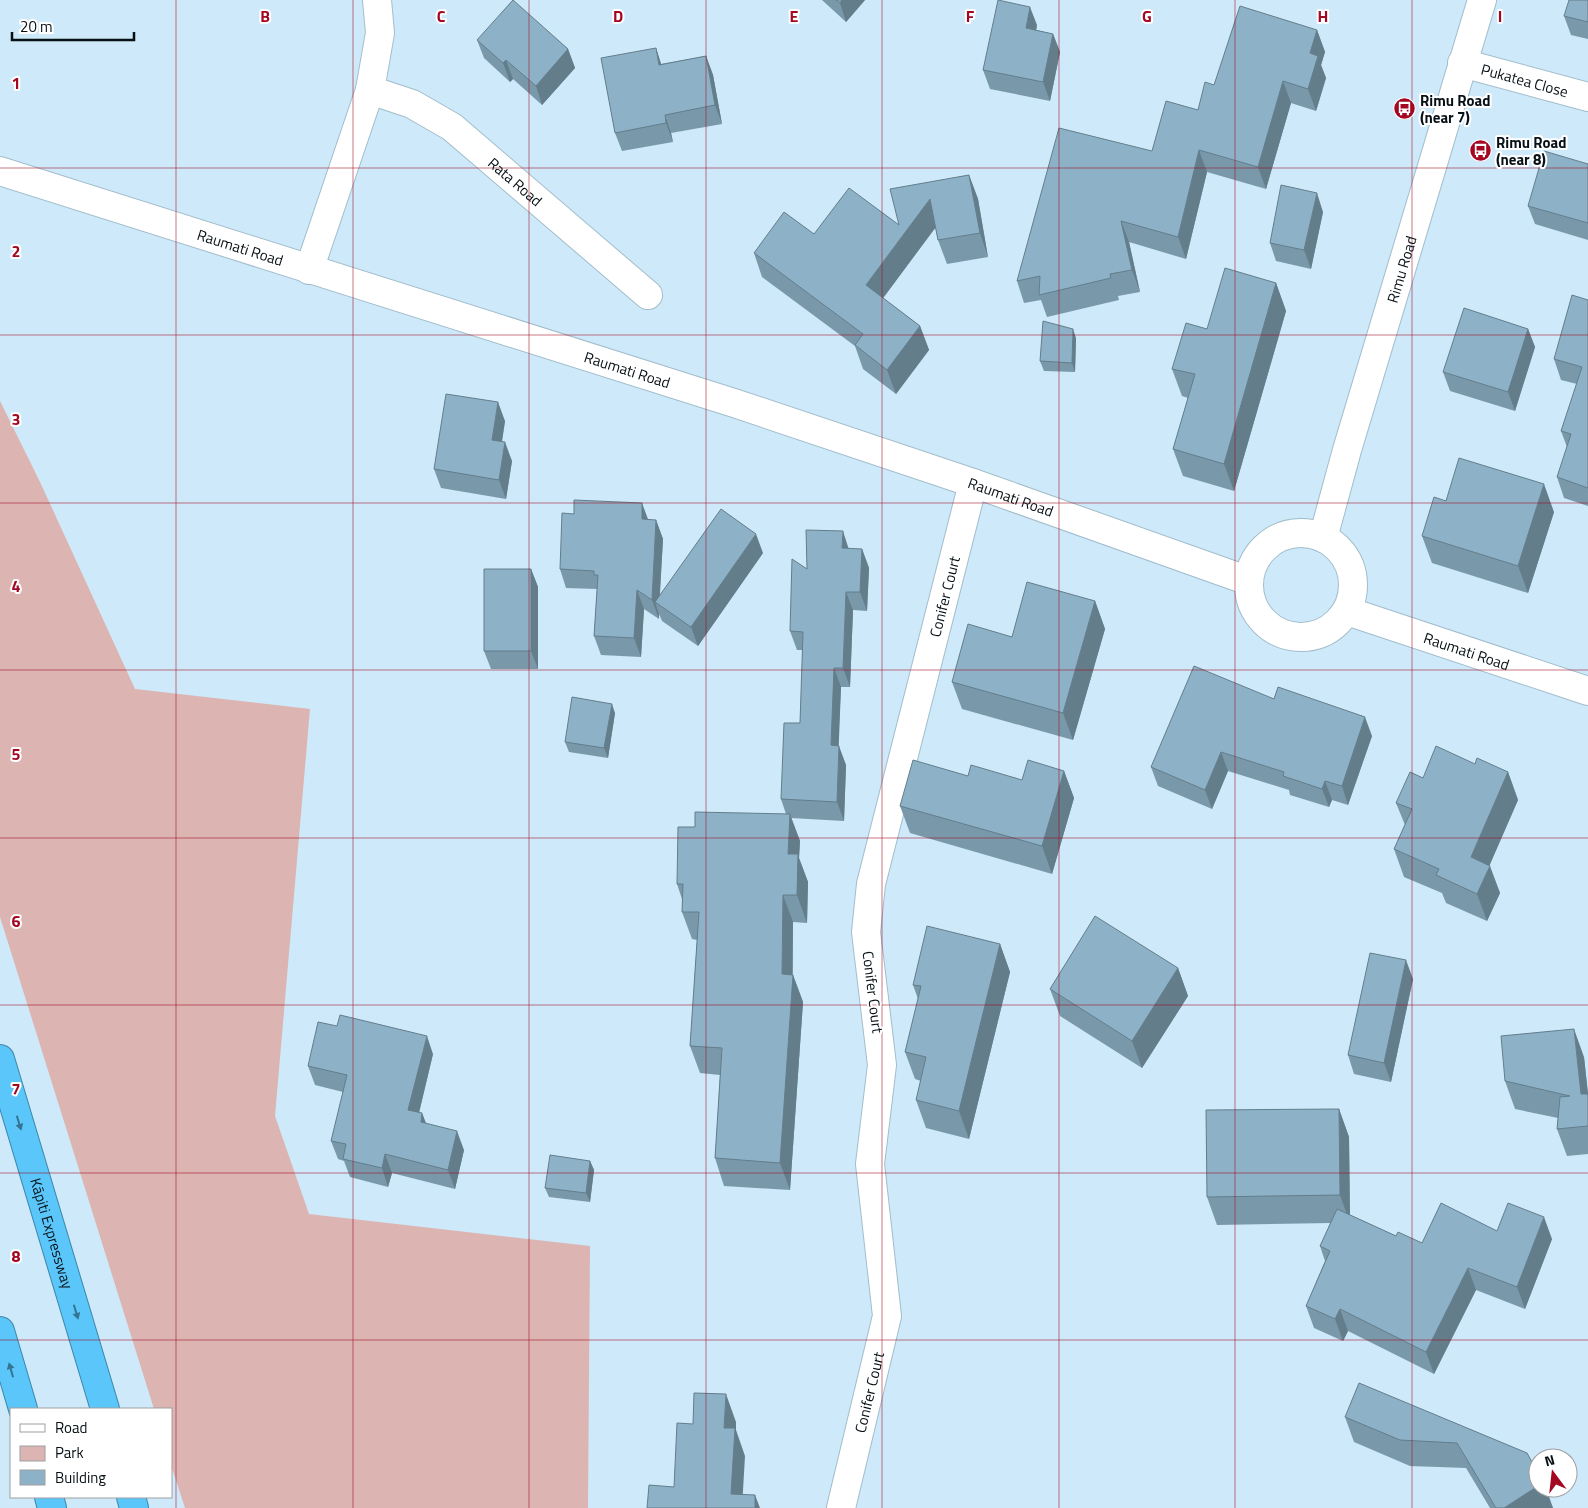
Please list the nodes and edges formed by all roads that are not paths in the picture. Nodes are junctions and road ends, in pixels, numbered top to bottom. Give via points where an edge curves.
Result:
1 (377, 0) edge
2 (1482, 0) edge
3 (1462, 63) junction
4 (370, 90) junction
5 (1588, 97) edge
6 (0, 171) edge
7 (310, 270) junction
8 (648, 295) dead end
9 (973, 483) junction
10 (1323, 538) junction
11 (1249, 581) junction
12 (1347, 611) junction
13 (1588, 691) edge
14 (0, 1059) edge
15 (0, 1331) edge
16 (23, 1408) edge
17 (105, 1408) edge
18 (841, 1508) edge

1 - 4 main road via 380,34
2 - 3 main road, Rimu Road
3 - 5 main road, Pukatea Close
3 - 10 main road, Rimu Road via 1349,440
4 - 7 main road
4 - 8 main road, Rata Road via 412,104 452,128
6 - 7 main road, Raumati Road
7 - 9 main road, Raumati Road via 734,403
9 - 11 main road, Raumati Road
9 - 18 main road, Conifer Court via 871,884 866,932 882,1065 870,1164 887,1316
10 - 11 main road via 1307,534 1275,540 1262,550
10 - 12 main road via 1340,550 1351,569 1353,590
11 - 12 main road via 1250,598 1258,614 1270,627 1286,635 1303,637 1320,633
12 - 13 main road, Raumati Road
14 -> 17 highway, Kāpiti Expressway
16 -> 15 highway

